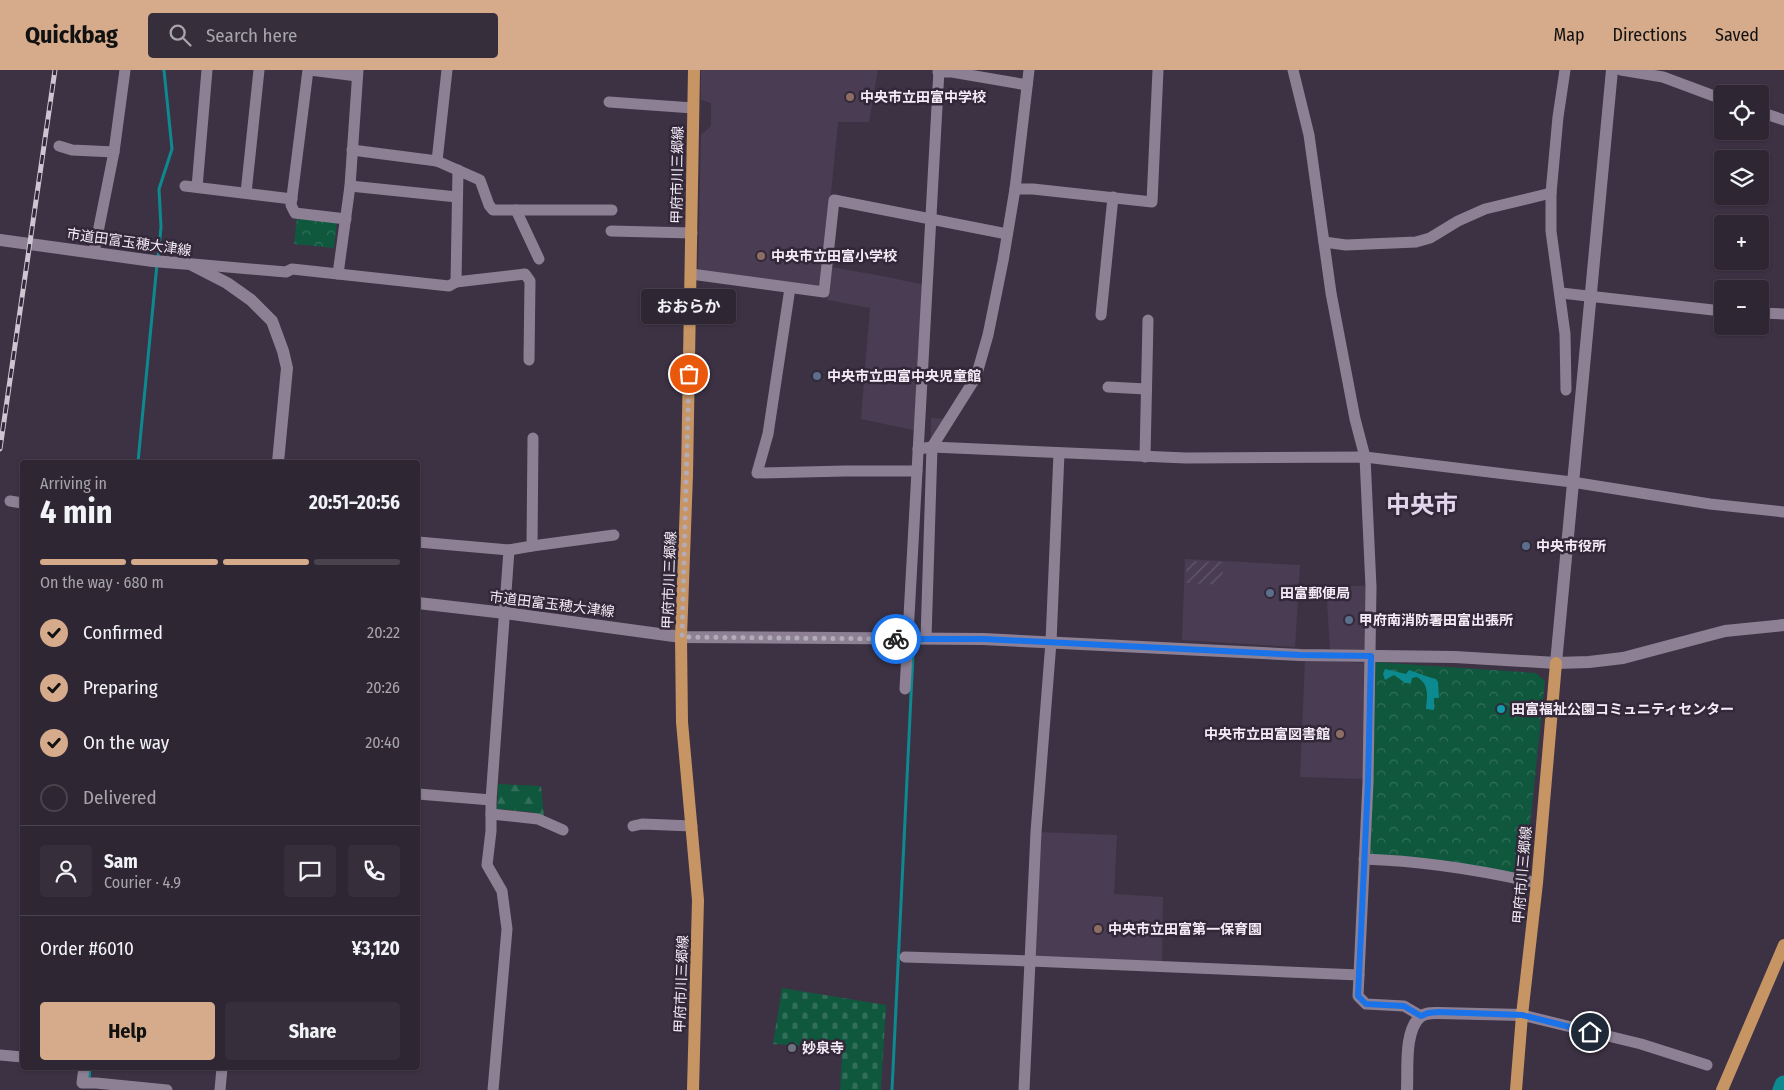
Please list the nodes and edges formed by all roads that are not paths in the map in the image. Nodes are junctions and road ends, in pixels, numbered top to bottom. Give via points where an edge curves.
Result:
1 (125, 70) edge
2 (207, 70) edge
3 (259, 70) edge
4 (309, 70) edge
5 (447, 70) edge
6 (694, 70) edge
7 (1029, 70) edge
8 (1158, 70) edge
9 (1293, 70) edge
10 (1565, 70) edge
11 (1612, 70) edge
12 (1622, 70) edge
13 (941, 71) edge
14 (357, 73) edge
15 (1027, 84) junction
16 (1714, 96) edge
17 (609, 102) dead end
18 (693, 108) junction
19 (1769, 115) edge
20 (1784, 120) edge
21 (59, 146) dead end
22 (352, 150) junction
23 (114, 152) junction
24 (437, 161) junction
25 (458, 170) junction
26 (350, 186) junction
27 (1014, 189) junction
28 (246, 193) junction
29 (1551, 193) junction
30 (457, 197) junction
31 (1113, 198) junction
32 (292, 199) junction
33 (516, 210) junction
34 (612, 210) dead end
35 (346, 218) junction
36 (935, 220) junction
37 (611, 231) dead end
38 (692, 234) junction
39 (1007, 234) junction
40 (0, 240) edge
41 (1324, 242) junction
42 (94, 252) junction
43 (539, 259) dead end
44 (190, 264) junction
45 (338, 274) junction
46 (691, 274) junction
47 (456, 282) junction
48 (790, 288) junction
49 (1561, 293) junction
50 (1592, 297) junction
51 (1714, 310) edge
52 (1769, 313) edge
53 (1784, 314) edge
54 (1101, 315) dead end
55 (1148, 320) dead end
56 (529, 360) dead end
57 (1108, 387) dead end
58 (1146, 389) junction
59 (1566, 390) dead end
60 (533, 438) dead end
61 (924, 448) junction
62 (1059, 453) junction
63 (1145, 457) junction
64 (1365, 457) junction
65 (278, 460) edge
66 (918, 471) junction
67 (1572, 482) junction
68 (10, 501) dead end
69 (20, 503) edge
70 (1784, 512) edge
71 (614, 535) dead end
72 (420, 542) edge
73 (532, 546) junction
74 (509, 550) junction
75 (420, 604) edge
76 (505, 613) junction
77 (1784, 625) edge
78 (682, 637) junction
79 (915, 638) junction
80 (1051, 642) junction
81 (1371, 656) junction
82 (1556, 663) junction
83 (905, 689) dead end
84 (420, 794) edge
85 (491, 800) junction
86 (491, 814) junction
87 (633, 826) dead end
88 (692, 826) junction
89 (563, 830) dead end
90 (1364, 860) junction
91 (1537, 883) junction
92 (1784, 946) edge
93 (904, 957) dead end
94 (1031, 961) junction
95 (1359, 975) junction
96 (1522, 1015) junction
97 (1421, 1016) junction
98 (0, 1055) edge
99 (20, 1057) edge
100 (1708, 1065) dead end
101 (84, 1070) edge
102 (222, 1070) edge
103 (96, 1086) edge
104 (167, 1090) edge
105 (220, 1090) edge
106 (493, 1090) edge
107 (693, 1090) edge
108 (1024, 1090) edge
109 (1407, 1090) edge
110 (1516, 1090) edge
111 (1722, 1090) edge

1 - 23 street
2 - 28 street via 191,186
3 - 28 street
4 - 14 street
4 - 32 street
5 - 24 street
6 - 18 main road, 甲府市川三郷線
7 - 15 street
8 - 31 street via 1152,202
9 - 41 street via 1309,135
10 - 29 street
11 - 50 street
12 - 16 street via 1663,77
13 - 15 street
13 - 36 street
14 - 22 street
15 - 27 street
17 - 18 street
18 - 38 main road, 甲府市川三郷線
19 - 20 street
21 - 23 street via 72,150
22 - 24 street
22 - 26 street
23 - 42 street
24 - 25 street
25 - 30 street
25 - 33 street via 480,180 493,210
26 - 30 street
26 - 35 street
27 - 31 street
27 - 39 street
28 - 32 street
29 - 41 street via 1485,210 1416,242 1346,245
29 - 49 street via 1551,231
30 - 47 street
31 - 54 street
32 - 35 street via 295,213
33 - 34 street
33 - 43 street
35 - 45 street
36 - 39 street
36 - 48 street via 834,200 824,292
36 - 61 street
37 - 38 street
38 - 46 main road, 甲府市川三郷線
39 - 61 street via 988,335 976,377
40 - 42 street, 市道田富玉穂大津線
41 - 64 street via 1355,419
42 - 44 street, 市道田富玉穂大津線
44 - 45 street
44 - 65 street, 市道田富玉穂大津線 via 227,283 272,321 287,368
45 - 47 street via 449,286
46 - 48 street
46 - 78 main road, 甲府市川三郷線
47 - 56 street via 525,274 530,281
48 - 66 street via 768,434 757,474
49 - 50 street
49 - 59 street
50 - 51 street
50 - 67 street
52 - 53 street
55 - 58 street
57 - 58 street
58 - 63 street
60 - 73 street
61 - 62 street
61 - 66 street
61 - 79 street
62 - 63 street
62 - 80 street
63 - 64 street
64 - 67 street
64 - 81 street via 1372,587
66 - 79 street
67 - 70 street
67 - 82 street
68 - 69 street
71 - 73 street
72 - 74 street
73 - 74 street
74 - 76 street
75 - 76 street, 市道田富玉穂大津線
76 - 78 street, 市道田富玉穂大津線
76 - 85 street
77 - 82 street, 市道田富玉穂大津線 via 1725,631 1623,658
78 - 79 street, 市道田富玉穂大津線
78 - 88 main road, 甲府市川三郷線 via 682,722
79 - 80 street, 市道田富玉穂大津線
79 - 83 street
80 - 81 street, 市道田富玉穂大津線
80 - 94 street via 1036,832
81 - 82 street, 市道田富玉穂大津線
81 - 90 street
82 - 91 main road, 甲府市川三郷線
84 - 85 street
85 - 86 street
86 - 89 street via 538,819
86 - 106 street via 486,865 502,891 507,929
87 - 88 street
88 - 107 main road, 甲府市川三郷線 via 698,900
90 - 91 street via 1458,867
90 - 95 street
91 - 96 main road, 甲府市川三郷線
92 - 111 main road
93 - 94 street
94 - 95 street
94 - 108 street
95 - 97 street via 1358,996 1366,1004 1404,1006
96 - 97 street via 1439,1012
96 - 100 street via 1641,1044
96 - 110 main road, 甲府市川三郷線
97 - 109 street via 1411,1030
98 - 99 street
101 - 103 street via 82,1083
102 - 105 street
103 - 104 street

